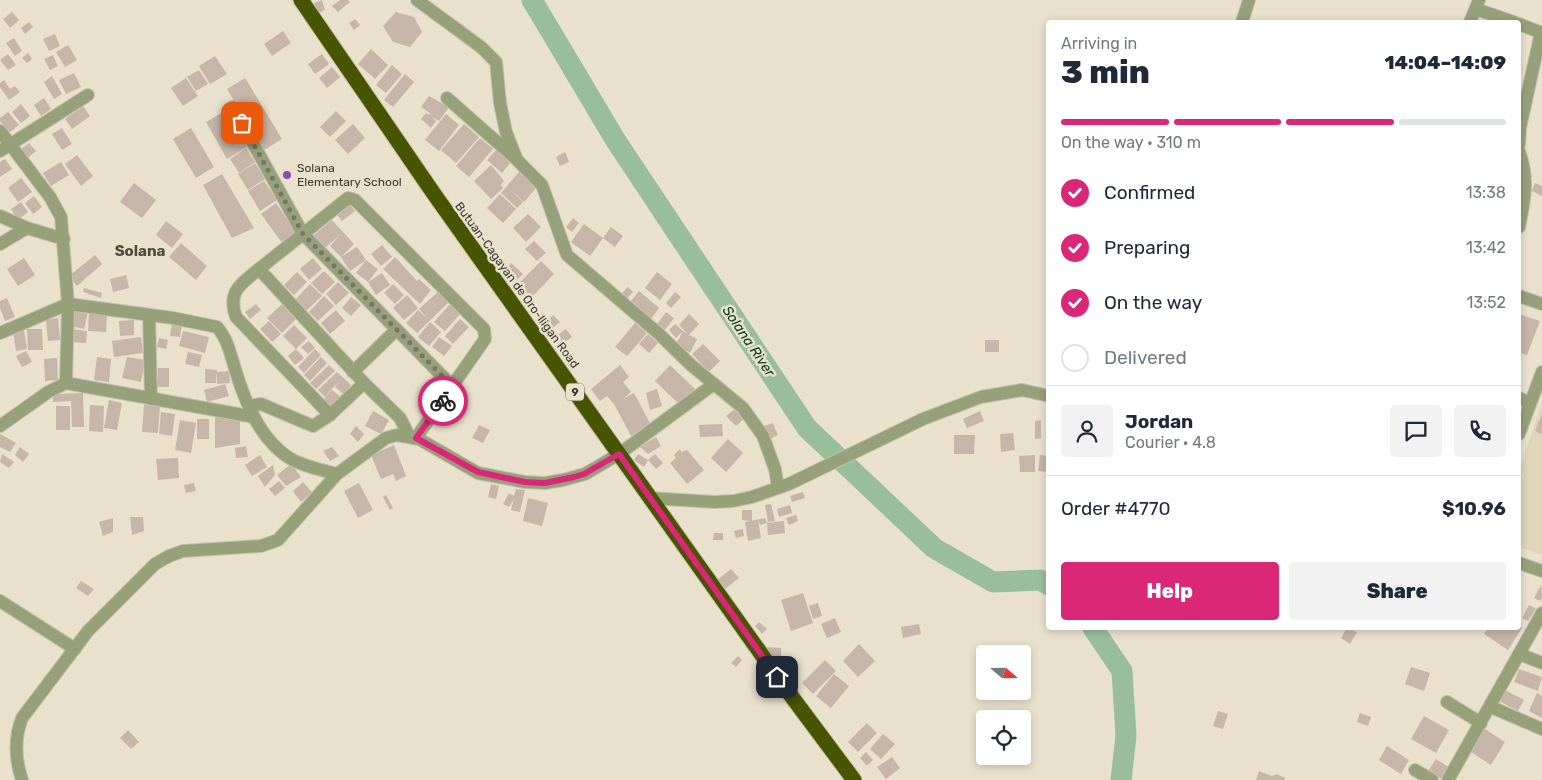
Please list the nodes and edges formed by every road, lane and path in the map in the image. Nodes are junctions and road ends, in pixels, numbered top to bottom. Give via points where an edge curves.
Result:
1 (301, 0) edge
2 (417, 0) edge
3 (1249, 0) edge
4 (1477, 4) edge
5 (1243, 20) edge
6 (1471, 20) edge
7 (1510, 20) edge
8 (1521, 25) edge
9 (1541, 33) edge
10 (88, 95) dead end
11 (447, 98) dead end
12 (233, 107) dead end
13 (1521, 123) edge
14 (0, 130) edge
15 (5, 148) edge
16 (517, 160) junction
17 (1521, 163) edge
18 (0, 216) edge
19 (1521, 217) edge
20 (28, 228) junction
21 (303, 234) junction
22 (64, 239) junction
23 (0, 244) edge
24 (259, 269) junction
25 (1521, 297) edge
26 (68, 304) junction
27 (1542, 304) edge
28 (149, 315) junction
29 (396, 330) junction
30 (0, 333) edge
31 (353, 372) junction
32 (1542, 372) edge
33 (66, 383) junction
34 (364, 383) junction
35 (714, 384) junction
36 (453, 387) junction
37 (1046, 395) edge
38 (151, 399) junction
39 (1525, 400) edge
40 (252, 412) junction
41 (330, 415) junction
42 (1521, 423) edge
43 (1, 424) edge
44 (413, 437) junction
45 (619, 454) junction
46 (337, 474) junction
47 (783, 486) junction
48 (650, 498) junction
49 (1521, 564) edge
50 (1542, 571) edge
51 (0, 601) edge
52 (1542, 613) edge
53 (75, 649) junction
54 (1519, 654) junction
55 (1542, 663) edge
56 (1447, 702) dead end
57 (1491, 707) junction
58 (1481, 723) junction
59 (1542, 729) edge
60 (1415, 770) dead end
61 (22, 780) edge
62 (854, 780) edge
63 (1432, 780) edge
64 (1448, 780) edge

1 - 45 highway, Butuan-Cagayan de Oro-Iligan Road / 9 via 428,186
2 - 16 street via 481,47 496,62 506,132
3 - 5 street
4 - 6 street
4 - 7 street
8 - 9 street
9 - 13 street
10 - 15 street
11 - 16 street
12 - 21 street
14 - 15 street
15 - 22 street via 58,209
16 - 35 street via 542,185 564,249 571,260
17 - 19 street via 1526,195
18 - 20 street
20 - 22 street
20 - 23 street
21 - 24 street
21 - 29 street
21 - 36 street via 352,198 484,329 485,339
22 - 26 street
24 - 31 street
24 - 41 street via 237,287 232,306 236,316
25 - 27 street
26 - 28 street
26 - 30 street
26 - 33 street
28 - 38 street
28 - 40 street via 217,327 225,338
29 - 31 street
29 - 36 street
31 - 34 street
32 - 39 street
33 - 38 street
33 - 43 street
34 - 41 street
34 - 44 street via 400,418
35 - 45 street
35 - 47 street via 743,408 763,436
36 - 44 street
37 - 47 street via 1022,390 981,397 923,419
38 - 40 street
39 - 42 street
40 - 41 street via 261,404 311,426
40 - 46 street via 269,440 292,460
44 - 45 street via 478,472 525,482 545,483 574,477
44 - 46 street via 386,438
45 - 48 highway, Butuan-Cagayan de Oro-Iligan Road / 9
46 - 53 street via 272,544 183,551 155,564 88,631
47 - 48 street via 734,501 689,502
48 - 62 highway, Butuan-Cagayan de Oro-Iligan Road / 9
49 - 50 street
51 - 53 street
52 - 54 street
53 - 61 street via 22,718 15,750
54 - 55 street
54 - 57 street
56 - 58 street
57 - 58 street
57 - 59 street
58 - 64 street
60 - 63 street

